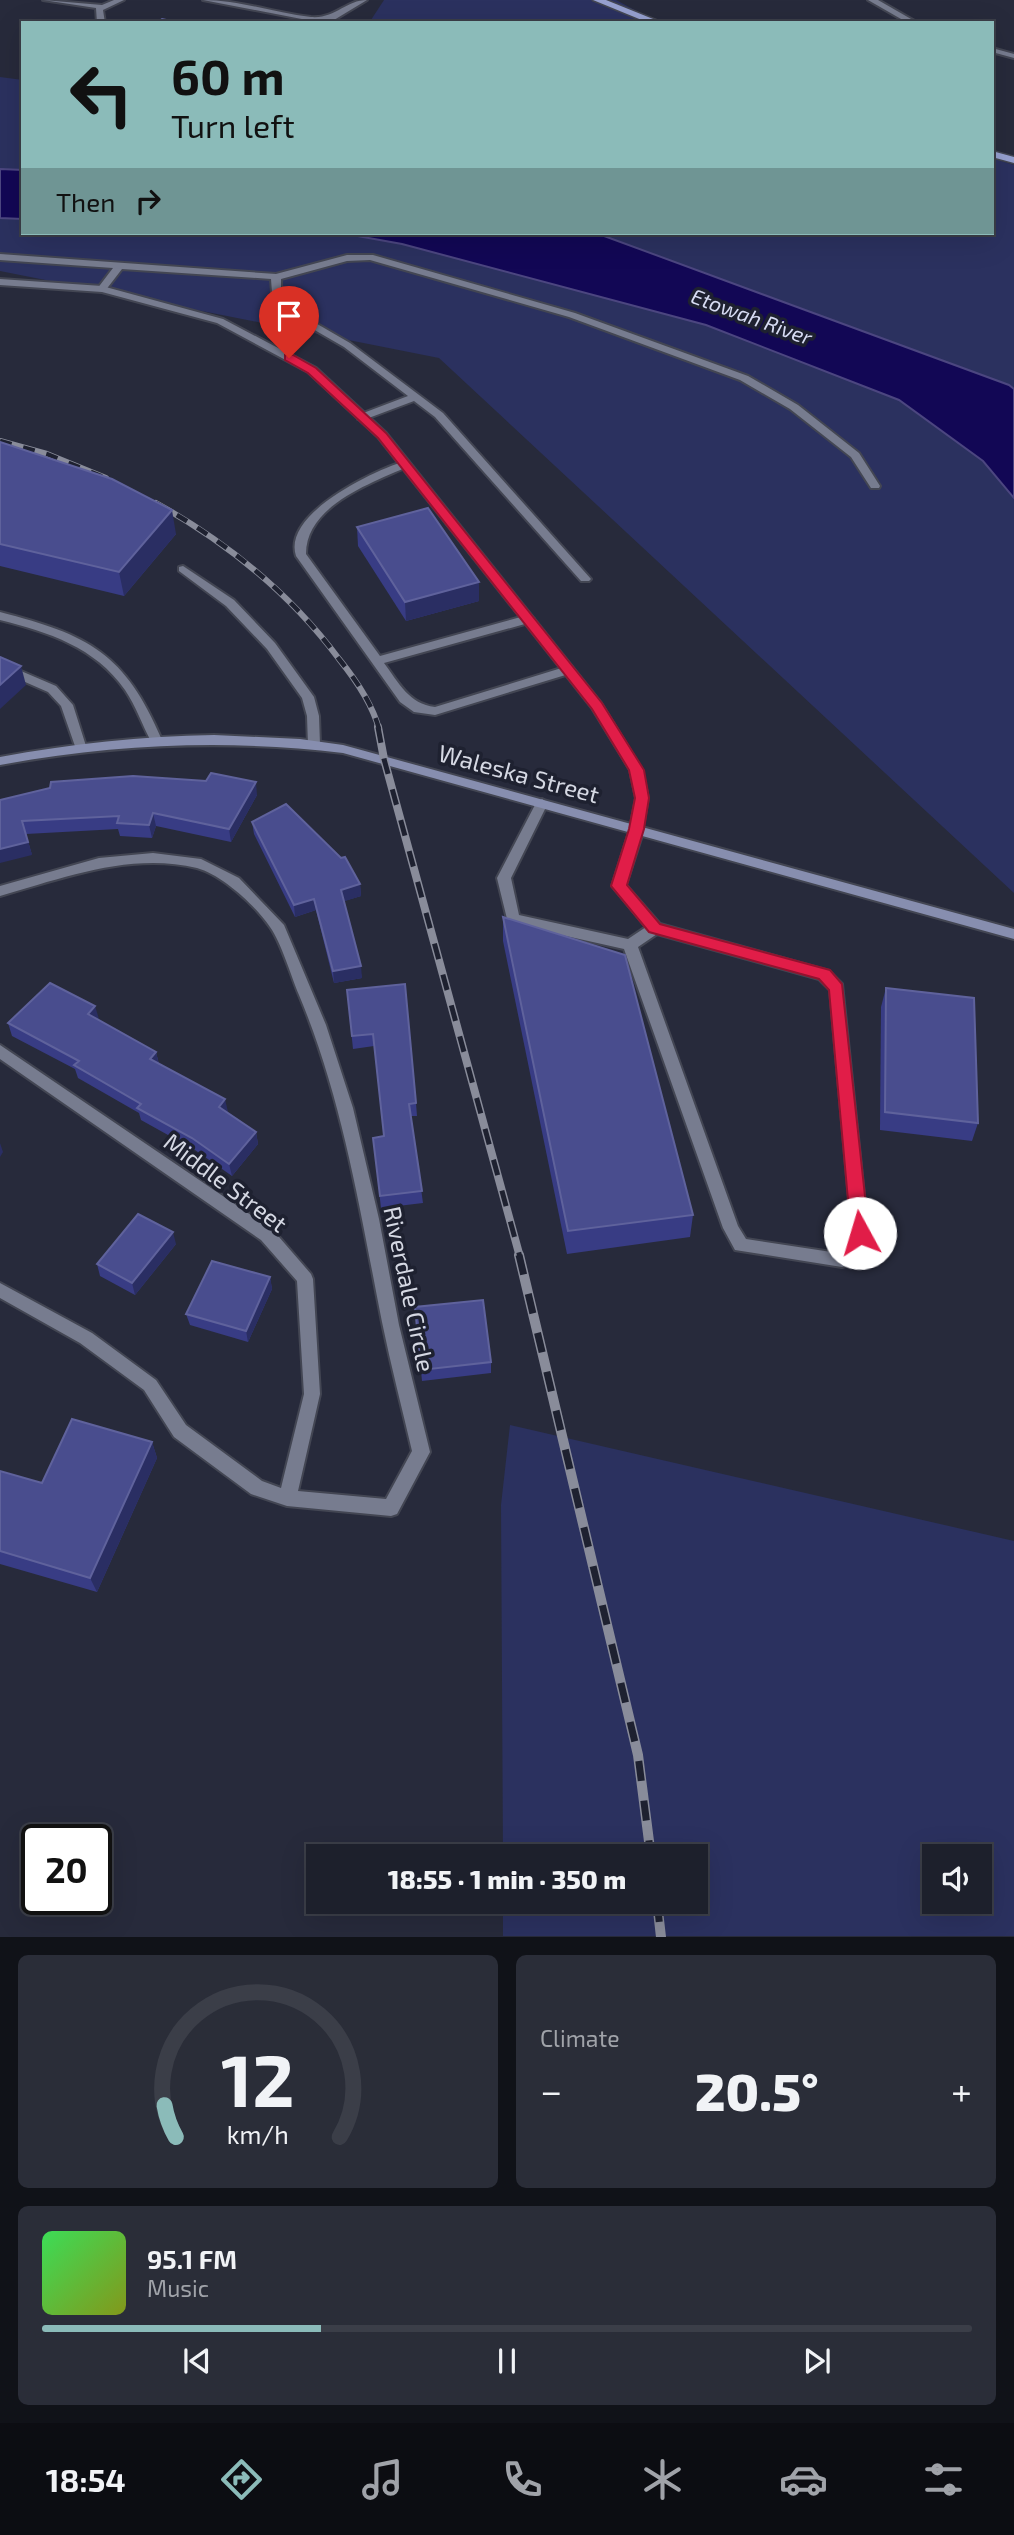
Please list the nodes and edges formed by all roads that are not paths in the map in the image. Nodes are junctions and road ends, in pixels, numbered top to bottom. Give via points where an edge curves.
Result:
1 (47, 0) edge
2 (120, 0) edge
3 (207, 0) edge
4 (363, 0) edge
5 (872, 0) edge
6 (607, 1) edge
7 (102, 7) junction
8 (101, 21) edge
9 (653, 21) edge
10 (910, 21) edge
11 (994, 51) edge
12 (1014, 56) edge
13 (994, 155) edge
14 (1014, 160) edge
15 (0, 257) edge
16 (120, 265) junction
17 (276, 277) junction
18 (0, 282) edge
19 (102, 289) junction
20 (415, 397) junction
21 (362, 417) junction
22 (405, 464) junction
23 (875, 486) dead end
24 (183, 569) dead end
25 (585, 579) dead end
26 (0, 616) edge
27 (528, 619) junction
28 (377, 661) junction
29 (0, 666) edge
30 (568, 670) junction
31 (156, 740) junction
32 (314, 745) junction
33 (80, 746) junction
34 (0, 761) edge
35 (542, 803) junction
36 (637, 829) junction
37 (0, 891) edge
38 (654, 928) junction
39 (1014, 934) edge
40 (630, 944) junction
41 (0, 1051) edge
42 (0, 1290) edge
43 (287, 1498) junction

1 - 7 street
2 - 7 street
3 - 4 street via 312,19 331,18
5 - 10 street
6 - 9 main road
7 - 8 street
11 - 12 street
13 - 14 main road
15 - 16 street
16 - 17 street
16 - 19 street
17 - 20 street via 276,304 347,345
17 - 23 street via 348,258 370,257 600,325 744,378 772,394 855,455
18 - 19 street
19 - 21 street via 220,321 312,370
20 - 21 street
20 - 25 street via 439,415
21 - 22 street
22 - 27 street
22 - 28 street via 357,485 317,516 302,537 300,554
24 - 32 street via 230,603 271,646 308,697
26 - 31 street via 69,637 111,662 145,711
27 - 28 street
27 - 30 street
28 - 30 street via 404,699 418,709 435,711
29 - 33 street via 52,689 67,705
30 - 36 street via 597,706 636,770 642,798
31 - 32 main road, Waleska Street
31 - 33 main road, Waleska Street
32 - 35 main road, Waleska Street via 384,759
33 - 34 main road, Waleska Street
35 - 36 main road, Waleska Street
35 - 40 street via 504,878 513,919
36 - 38 street via 619,886
36 - 39 main road, Waleska Street
37 - 43 street, Riverdale Circle via 99,863 153,858 201,864 234,881 276,925 319,1025 346,1108 421,1452 391,1508
38 - 40 street
38 - 40 street via 824,975 836,988 860,1233 842,1260 741,1245 731,1228
41 - 43 street, Middle Street via 267,1235 305,1279 312,1394
42 - 43 street, Riverdale Circle via 86,1338 150,1385 180,1431 257,1488

